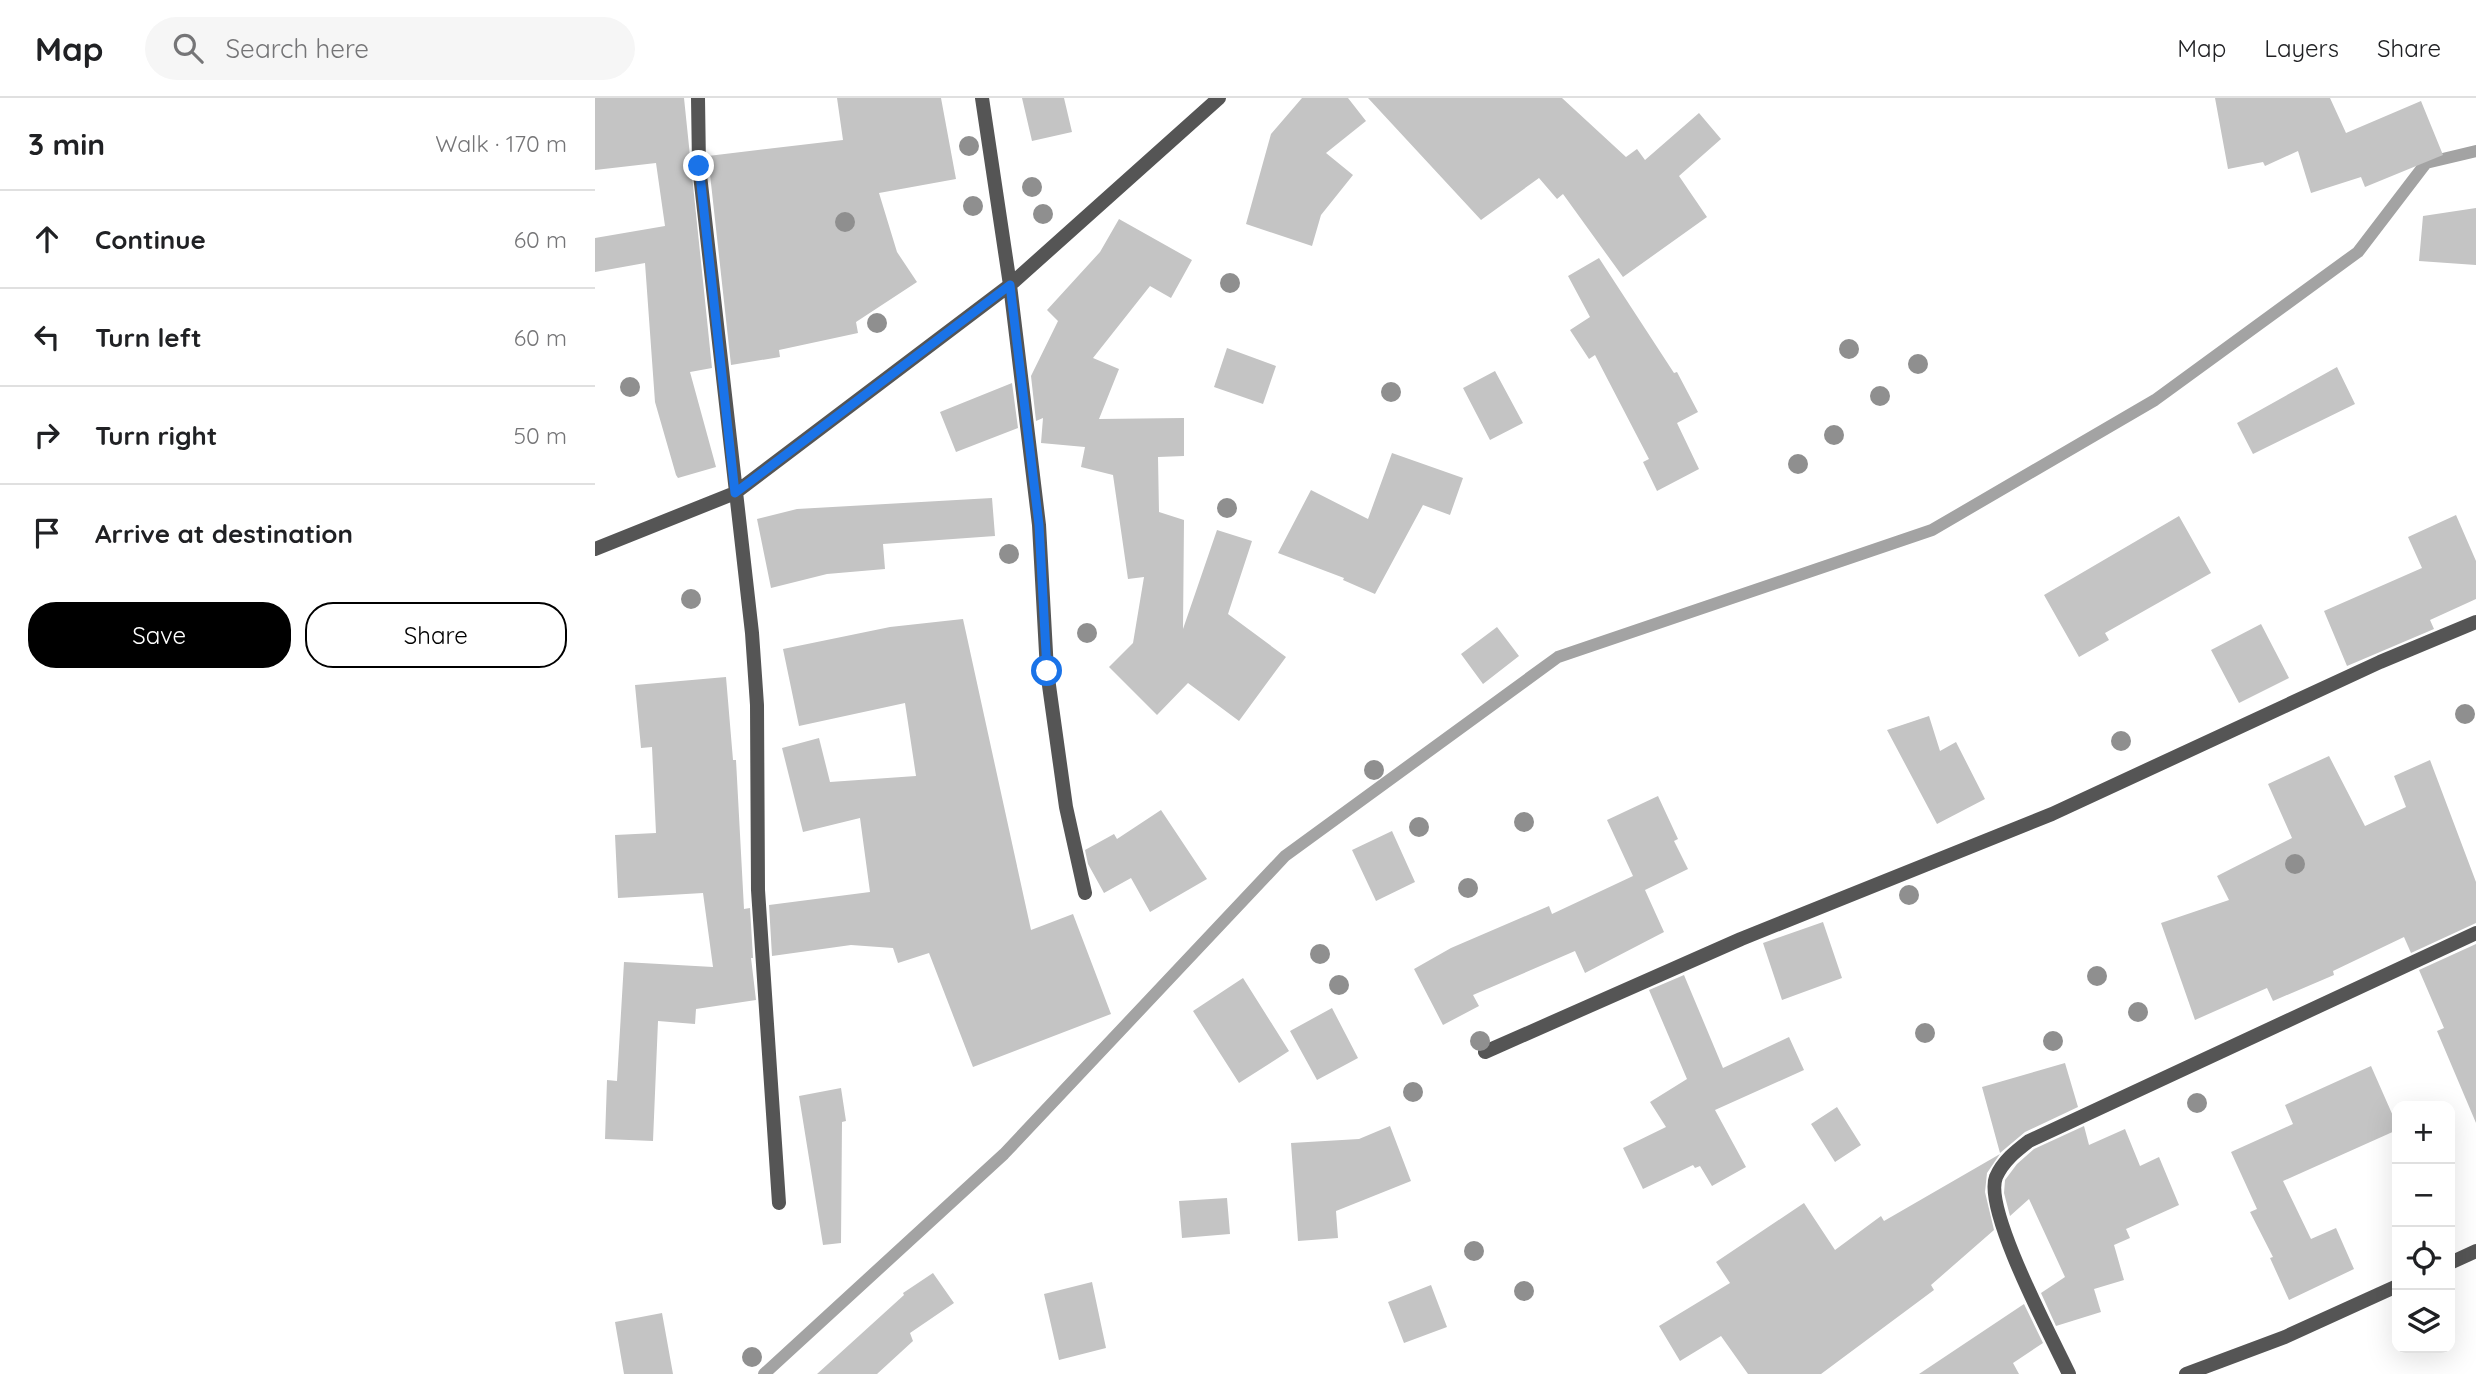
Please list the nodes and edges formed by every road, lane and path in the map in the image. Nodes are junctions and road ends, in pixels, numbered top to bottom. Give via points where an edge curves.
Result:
1 (698, 98) edge
2 (982, 98) edge
3 (1219, 98) edge
4 (1010, 285) junction
5 (735, 493) junction
6 (595, 549) edge
7 (2476, 622) edge
8 (1085, 893) dead end
9 (2476, 933) edge
10 (1485, 1052) dead end
11 (779, 1203) dead end
12 (2476, 1251) edge
13 (2455, 1261) edge
14 (2392, 1288) edge
15 (2069, 1374) edge
16 (2186, 1374) edge

1 - 5 street via 699,166
2 - 4 street
3 - 4 street
4 - 5 street
4 - 8 street via 1039,525 1047,671 1066,807
5 - 6 street
5 - 11 street via 757,705 758,890
7 - 10 street via 2052,814 1741,939
9 - 15 street via 2029,1142 2010,1156 1995,1179 1997,1209
12 - 13 street
14 - 16 street via 2285,1337

